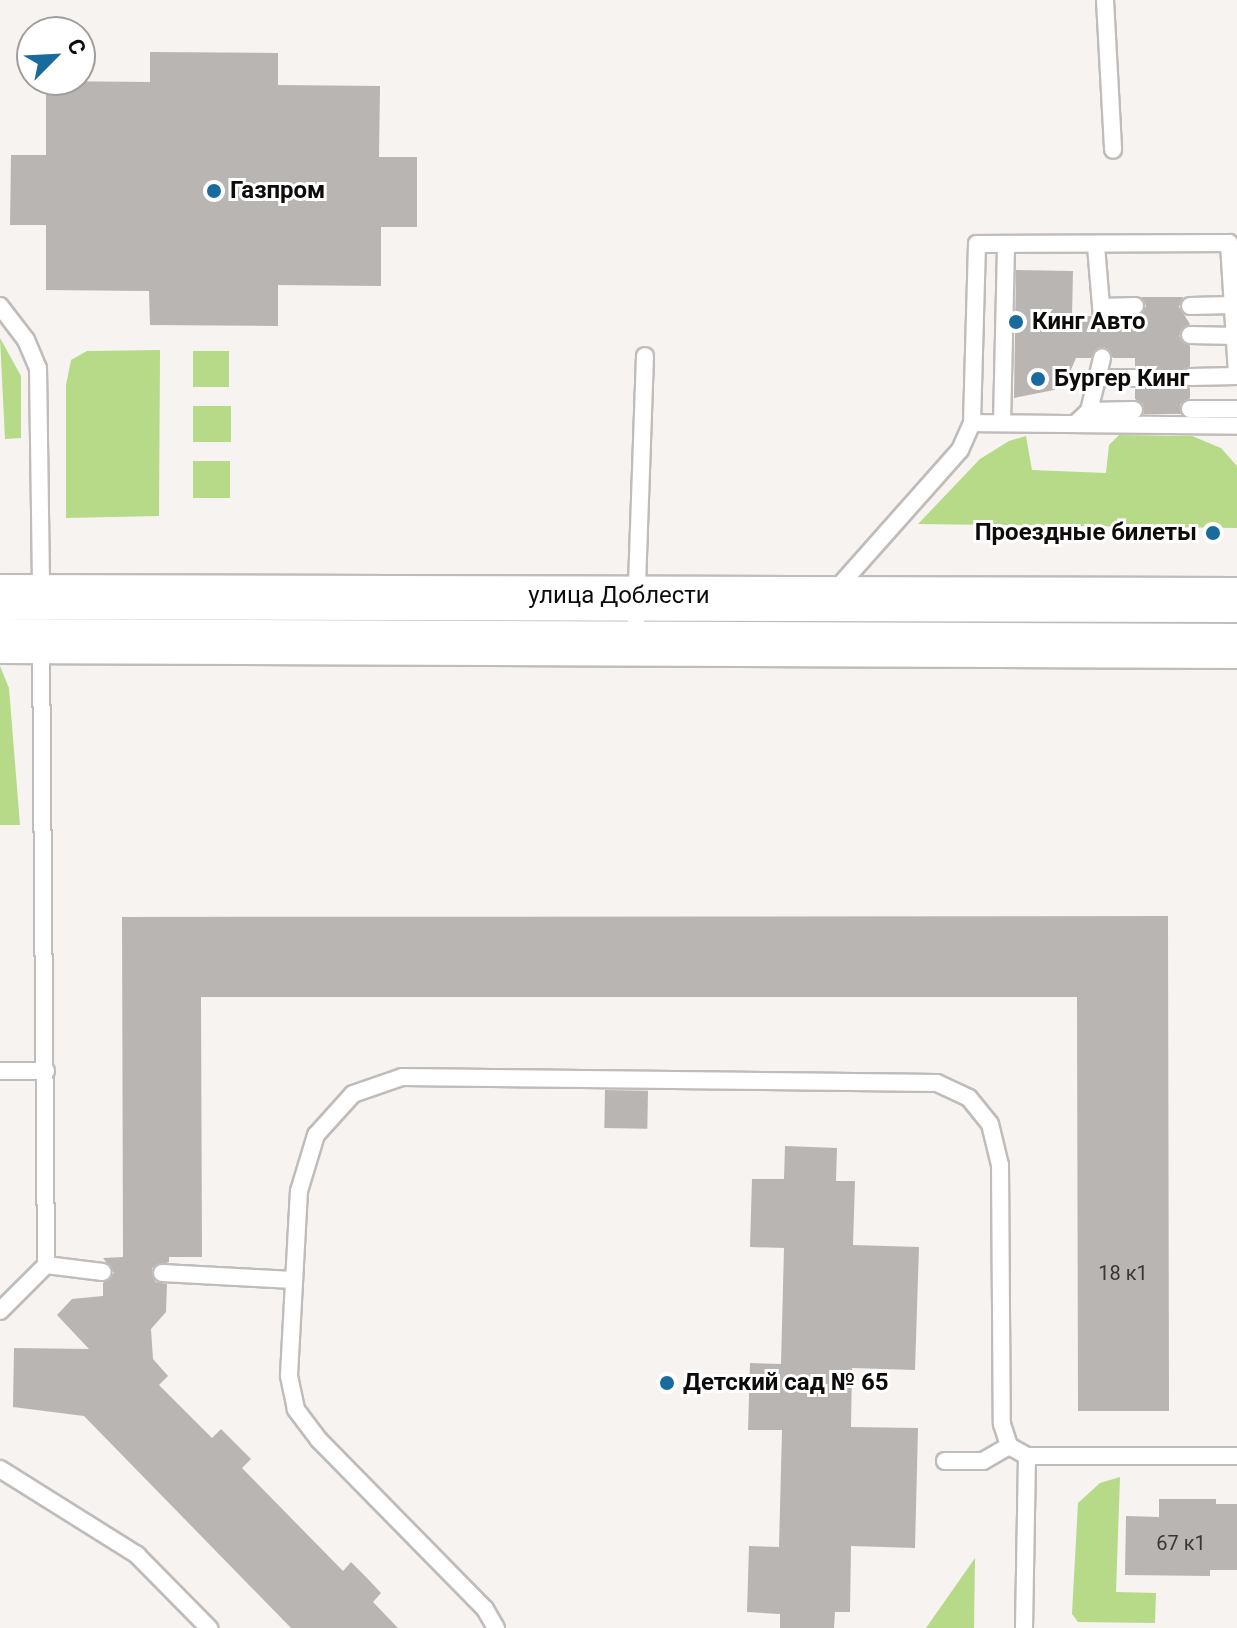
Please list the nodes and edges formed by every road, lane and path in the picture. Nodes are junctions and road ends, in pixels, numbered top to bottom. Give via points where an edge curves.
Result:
1 (1105, 0) edge
2 (1113, 150) dead end
3 (1006, 244) junction
4 (1096, 246) junction
5 (1233, 305) junction
6 (0, 306) edge
7 (1135, 306) dead end
8 (1190, 306) dead end
9 (1190, 335) dead end
10 (1235, 336) junction
11 (645, 356) dead end
12 (1102, 358) dead end
13 (1237, 374) edge
14 (1190, 377) dead end
15 (1101, 378) junction
16 (1135, 378) dead end
17 (1190, 409) dead end
18 (1237, 409) edge
19 (1134, 410) dead end
20 (1089, 411) junction
21 (972, 423) junction
22 (1002, 423) junction
23 (1075, 424) junction
24 (1237, 426) edge
25 (636, 596) junction
26 (830, 596) junction
27 (1237, 600) edge
28 (28, 619) edge
29 (635, 642) junction
30 (1237, 646) edge
31 (0, 1071) edge
32 (46, 1071) junction
33 (46, 1265) junction
34 (103, 1272) dead end
35 (162, 1273) dead end
36 (293, 1280) junction
37 (0, 1311) edge
38 (1009, 1446) junction
39 (1027, 1456) junction
40 (1237, 1456) edge
41 (945, 1461) dead end
42 (0, 1469) edge
43 (209, 1628) edge
44 (496, 1628) edge
45 (1024, 1628) edge

1 - 2 lane
3 - 4 lane
3 - 21 lane via 977,244
3 - 22 lane
4 - 5 lane via 1229,243
4 - 7 lane via 1102,312
5 - 8 lane
5 - 10 lane
6 - 28 lane via 26,340 38,368
9 - 10 lane
10 - 13 lane
11 - 25 lane
12 - 15 lane
13 - 14 lane
15 - 16 lane
15 - 20 lane
17 - 18 lane
19 - 20 lane
20 - 23 lane
21 - 22 lane
21 - 26 lane via 960,450
22 - 23 lane
23 - 24 lane
25 - 26 main road, улица Доблести
25 - 28 main road, улица Доблести
25 - 29 lane
26 - 27 main road, улица Доблести
28 - 29 main road, улица Доблести
28 - 32 lane
29 - 30 main road, улица Доблести
31 - 32 lane
32 - 33 lane
33 - 34 lane
33 - 37 lane
35 - 36 lane
36 - 38 lane via 299,1191 316,1135 353,1094 402,1077 937,1083 969,1098 990,1124 1000,1165 1002,1424
36 - 44 lane via 289,1375 296,1409 319,1440 485,1609
38 - 39 lane
38 - 41 lane via 983,1461
39 - 40 lane
39 - 45 lane
42 - 43 lane via 137,1555

